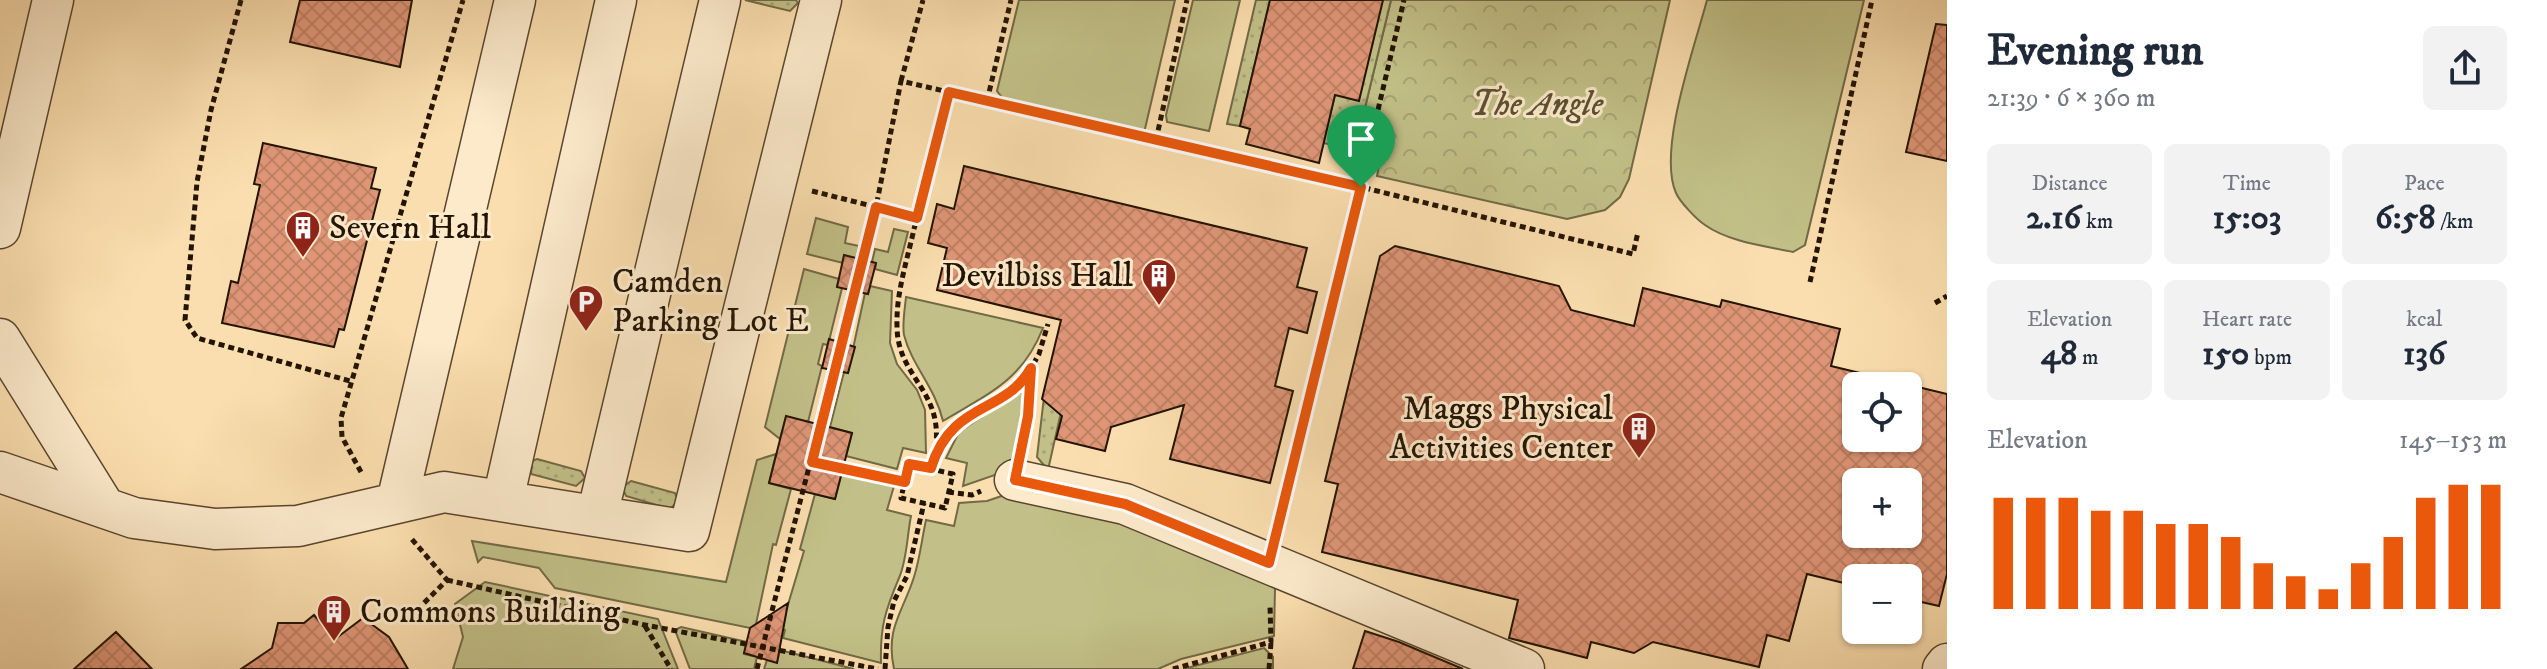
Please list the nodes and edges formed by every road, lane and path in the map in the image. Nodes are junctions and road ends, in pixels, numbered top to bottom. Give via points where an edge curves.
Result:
1 (53, 0) edge
2 (241, 0) edge
3 (463, 0) edge
4 (515, 0) edge
5 (616, 0) edge
6 (720, 0) edge
7 (821, 0) edge
8 (923, 0) edge
9 (1011, 0) edge
10 (1187, 0) edge
11 (1404, 0) edge
12 (1872, 0) edge
13 (901, 81) junction
14 (949, 92) junction
15 (987, 101) junction
16 (1156, 140) junction
17 (776, 183) junction
18 (1361, 187) junction
19 (876, 207) junction
20 (917, 218) junction
21 (0, 228) edge
22 (1638, 232) dead end
23 (1810, 282) dead end
24 (1947, 296) edge
25 (1935, 303) dead end
26 (1048, 324) dead end
27 (0, 339) edge
28 (1031, 368) junction
29 (350, 381) junction
30 (937, 448) junction
31 (812, 462) junction
32 (931, 468) junction
33 (0, 472) edge
34 (1015, 480) joint
35 (905, 482) junction
36 (503, 500) junction
37 (924, 503) junction
38 (390, 504) junction
39 (105, 508) junction
40 (597, 516) junction
41 (1269, 563) junction
42 (447, 580) junction
43 (410, 617) dead end
44 (645, 625) junction
45 (1271, 642) junction
46 (763, 647) junction
47 (1947, 664) edge
48 (1270, 668) edge
49 (671, 669) edge
50 (757, 669) edge
51 (878, 669) edge
52 (885, 669) edge
53 (1173, 669) edge
54 (1524, 669) edge
55 (1943, 669) edge

1 - 21 street
2 - 29 path via 197,182 185,320 197,338
3 - 29 path
4 - 38 street
5 - 36 street
6 - 40 street
7 - 17 street
8 - 13 path
9 - 15 path
10 - 16 path
11 - 18 path
12 - 23 path
13 - 14 path
13 - 19 path
14 - 15 path
14 - 20 path
15 - 16 path
16 - 18 path
17 - 19 path
17 - 40 street via 689,531
18 - 22 path via 1633,254
18 - 41 path
19 - 20 path
19 - 31 path
20 - 30 path via 896,330 935,414
24 - 25 path
26 - 28 path
27 - 39 street
28 - 30 path via 1014,390 958,423
28 - 34 path
29 - 38 path via 342,437 349,455
30 - 32 path
31 - 35 path
31 - 46 path
32 - 35 path via 909,464
32 - 37 path via 953,474 945,508
33 - 39 street
34 - 41 street via 1125,504
35 - 37 path via 901,498
36 - 38 street via 444,492
36 - 40 street
37 - 52 path via 907,576 894,601
38 - 39 street via 298,526 215,529 134,518
38 - 42 path
41 - 45 path
41 - 54 street
42 - 43 path
42 - 44 path
44 - 46 path
44 - 49 path
45 - 48 path
45 - 53 path
46 - 50 path
46 - 51 path
47 - 55 street

